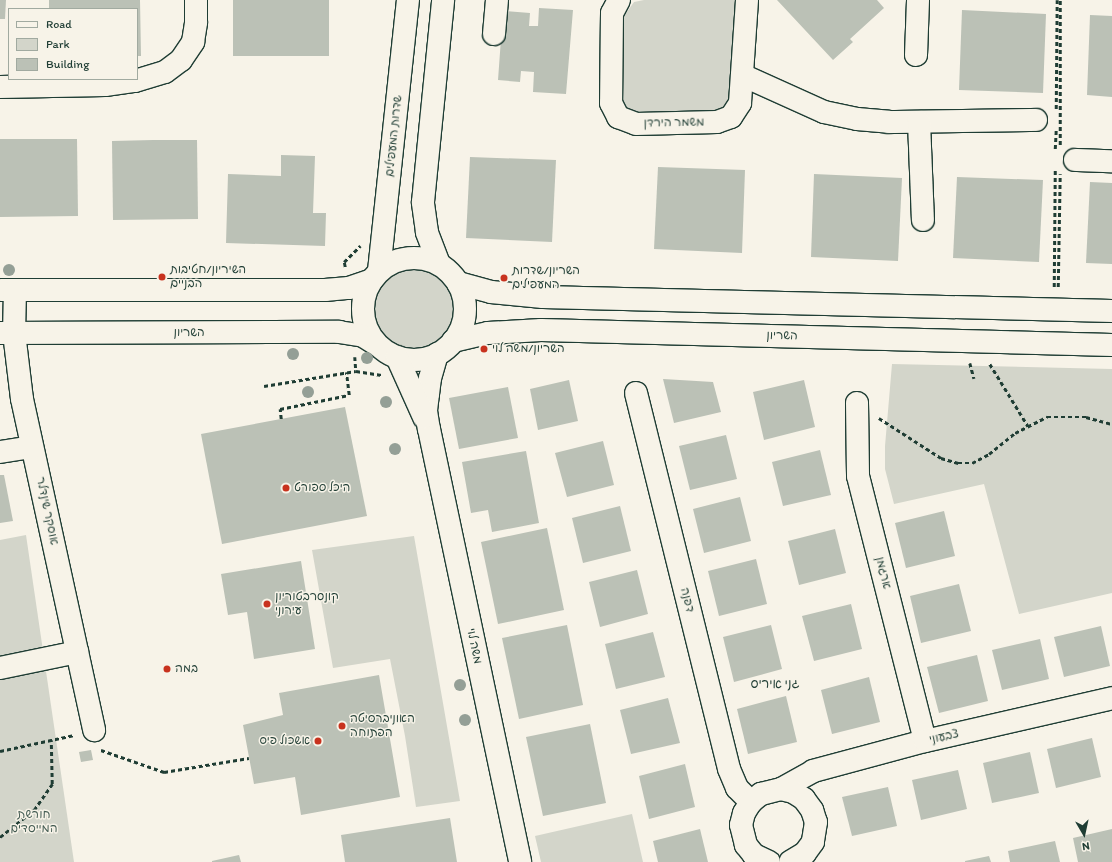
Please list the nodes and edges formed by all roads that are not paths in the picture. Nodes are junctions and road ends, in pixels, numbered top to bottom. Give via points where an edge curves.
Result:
1 (196, 0) edge
2 (408, 0) edge
3 (443, 0) edge
4 (497, 0) edge
5 (619, 0) edge
6 (747, 0) edge
7 (918, 0) edge
8 (494, 34) dead end
9 (916, 55) dead end
10 (742, 75) junction
11 (138, 79) edge
12 (135, 80) edge
13 (0, 87) edge
14 (1036, 120) dead end
15 (919, 122) junction
16 (1075, 160) dead end
17 (1112, 161) edge
18 (923, 220) dead end
19 (439, 264) junction
20 (375, 275) junction
21 (458, 283) junction
22 (7, 290) edge
23 (1112, 311) edge
24 (7, 333) edge
25 (376, 344) junction
26 (1112, 345) edge
27 (445, 348) junction
28 (397, 357) junction
29 (636, 393) dead end
30 (857, 403) road end
31 (429, 429) junction
32 (32, 447) junction
33 (0, 452) edge
34 (77, 652) junction
35 (0, 668) edge
36 (1112, 698) edge
37 (94, 730) road end
38 (925, 741) junction
39 (781, 789) junction
40 (751, 802) junction
41 (520, 862) edge
42 (769, 862) edge
43 (790, 862) edge

1 - 11 street via 193,42 181,60 165,72
2 - 20 street, שדרות המעפילים
3 - 19 street via 423,202 427,232
4 - 8 street
5 - 10 street, משמר הירדן via 612,12 611,103 618,117 636,124 717,122 731,117 740,103
6 - 10 street, משמר הירדן
7 - 9 street
10 - 15 street via 824,112 864,120
12 - 13 street via 105,85
14 - 15 street
15 - 18 street
16 - 17 street
19 - 20 street via 418,258 404,258 390,263
19 - 21 street
20 - 22 street via 349,288 325,290
20 - 25 street via 365,293 362,308 365,324
21 - 23 street via 491,292 543,297
21 - 27 street via 464,300 462,326
22 - 24 street, אוסקר שינדלר
24 - 25 street, השריון via 339,332 363,336
24 - 32 street, אוסקר שינדלר
25 - 28 street
26 - 27 street, השריון via 541,330 488,333
27 - 28 street via 414,360
27 - 31 street, משה לוי via 430,378 426,411
28 - 31 street, משה לוי
29 - 40 street, דפנה via 729,769 737,788
30 - 38 street, ארגמן via 858,476
31 - 41 street, משה לוי
32 - 33 street
32 - 34 street, אוסקר שינדלר
34 - 35 street
34 - 37 street, אוסקר שינדלר
36 - 38 street, צבעוני
38 - 39 street, צבעוני via 813,771
39 - 40 street, צבעוני via 761,794
39 - 43 street via 793,792 804,799 812,810 816,822 813,842 805,853
40 - 42 street via 744,813 742,832 746,845 754,855

